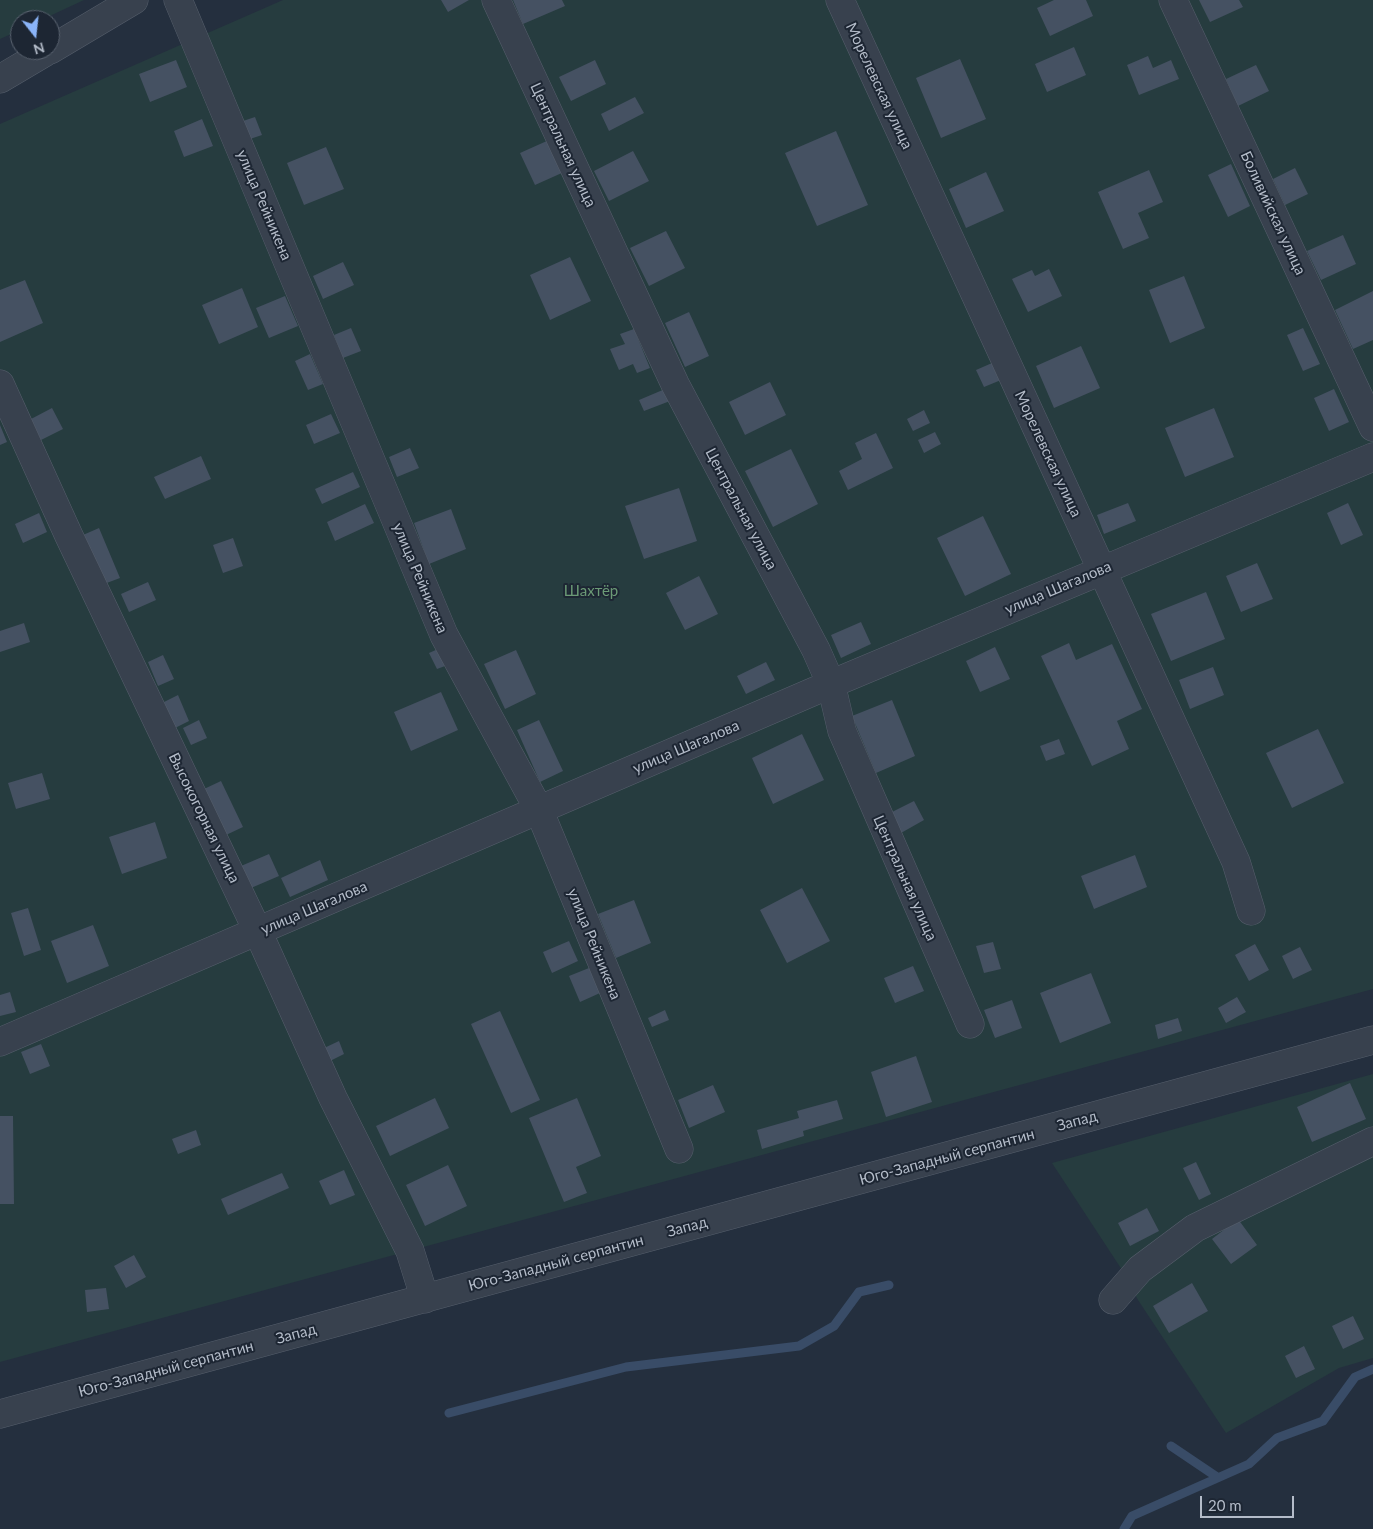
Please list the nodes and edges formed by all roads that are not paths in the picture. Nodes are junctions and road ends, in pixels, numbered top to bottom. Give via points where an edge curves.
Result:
1 (134, 0) edge
2 (178, 0) edge
3 (496, 0) edge
4 (840, 0) edge
5 (1173, 0) edge
6 (60, 44) edge
7 (33, 60) edge
8 (0, 79) edge
9 (0, 384) edge
10 (1373, 427) edge
11 (1373, 456) edge
12 (1101, 570) junction
13 (831, 684) junction
14 (539, 810) junction
15 (1251, 911) dead end
16 (258, 932) junction
17 (970, 1024) dead end
18 (1373, 1040) edge
19 (0, 1042) edge
20 (1373, 1141) edge
21 (999, 1142) joint
22 (679, 1149) dead end
23 (425, 1299) junction
24 (1112, 1300) dead end
25 (0, 1414) edge

1 - 6 street
2 - 14 street, улица Рейникена via 444,635
3 - 13 street, Центральная улица via 675,384
4 - 12 street, Морелевская улица
5 - 10 street, Боливийская улица
7 - 8 street
9 - 16 street, Высокогорная улица
11 - 12 street, улица Шагалова
12 - 13 street, улица Шагалова
12 - 15 street, Морелевская улица via 1236,862
13 - 14 street, улица Шагалова
13 - 17 street, Центральная улица via 842,732
14 - 16 street, улица Шагалова
14 - 22 street, улица Рейникена
16 - 19 street, улица Шагалова
16 - 23 street, Высокогорная улица via 333,1098 410,1251
18 - 21 street, Запад
20 - 24 street via 1194,1228 1140,1269
21 - 23 street, Юго-Западный серпантин
23 - 25 street, Юго-Западный серпантин

